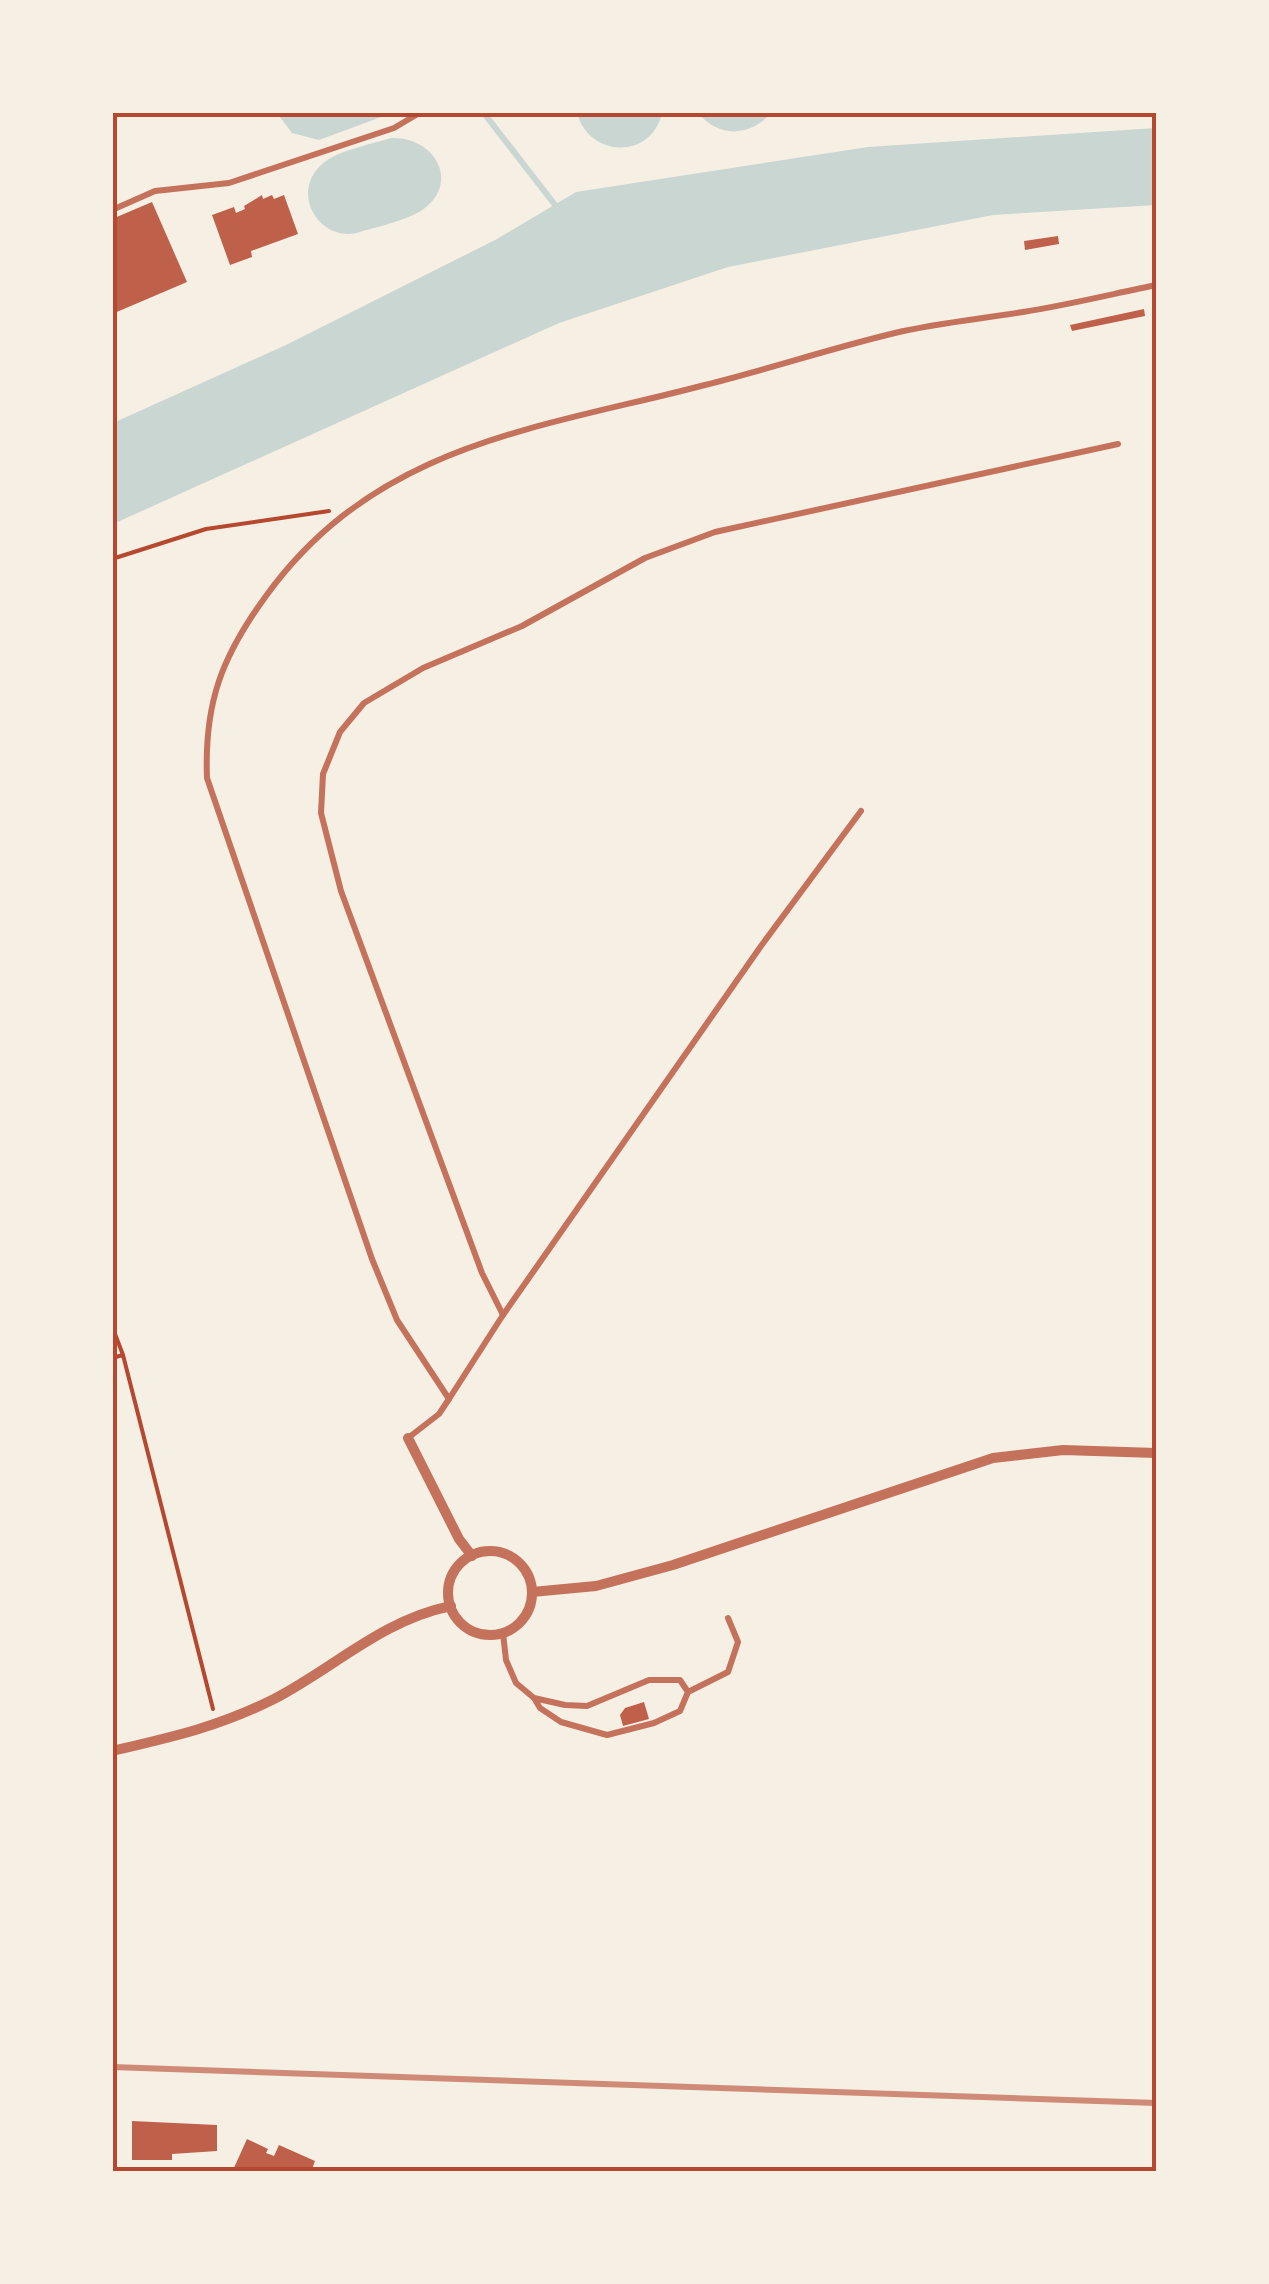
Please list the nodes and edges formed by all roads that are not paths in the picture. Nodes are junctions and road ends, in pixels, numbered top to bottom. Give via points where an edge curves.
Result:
1 (421, 112) edge
2 (112, 210) edge
3 (1156, 284) edge
4 (1118, 444) dead end
5 (861, 810) dead end
6 (503, 1314) junction
7 (449, 1399) junction
8 (408, 1438) joint
9 (1156, 1453) edge
10 (472, 1556) junction
11 (532, 1592) junction
12 (450, 1606) junction
13 (728, 1618) dead end
14 (503, 1634) junction
15 (688, 1692) junction
16 (534, 1698) junction
17 (112, 1750) edge

1 - 2 lane via 394,128 230,183 156,192
3 - 7 lane via 898,332 462,448 348,508 279,578 231,646 210,705 207,778 372,1259 397,1320
4 - 6 lane via 715,532 645,558 522,626 423,668 364,703 340,732 323,774 321,812 340,890 482,1274
5 - 6 lane
6 - 7 lane
7 - 8 lane
8 - 10 street
9 - 11 street via 1063,1450 993,1458 673,1565 596,1586
10 - 11 street via 510,1557 522,1566
10 - 12 street via 451,1576
11 - 14 street via 530,1607
12 - 14 street via 467,1629
12 - 17 street via 384,1629 277,1697 216,1725
13 - 15 lane via 738,1642 728,1672
14 - 16 lane via 516,1683
15 - 16 lane via 680,1680 649,1680 587,1706
15 - 16 lane via 680,1710 607,1735 561,1722

